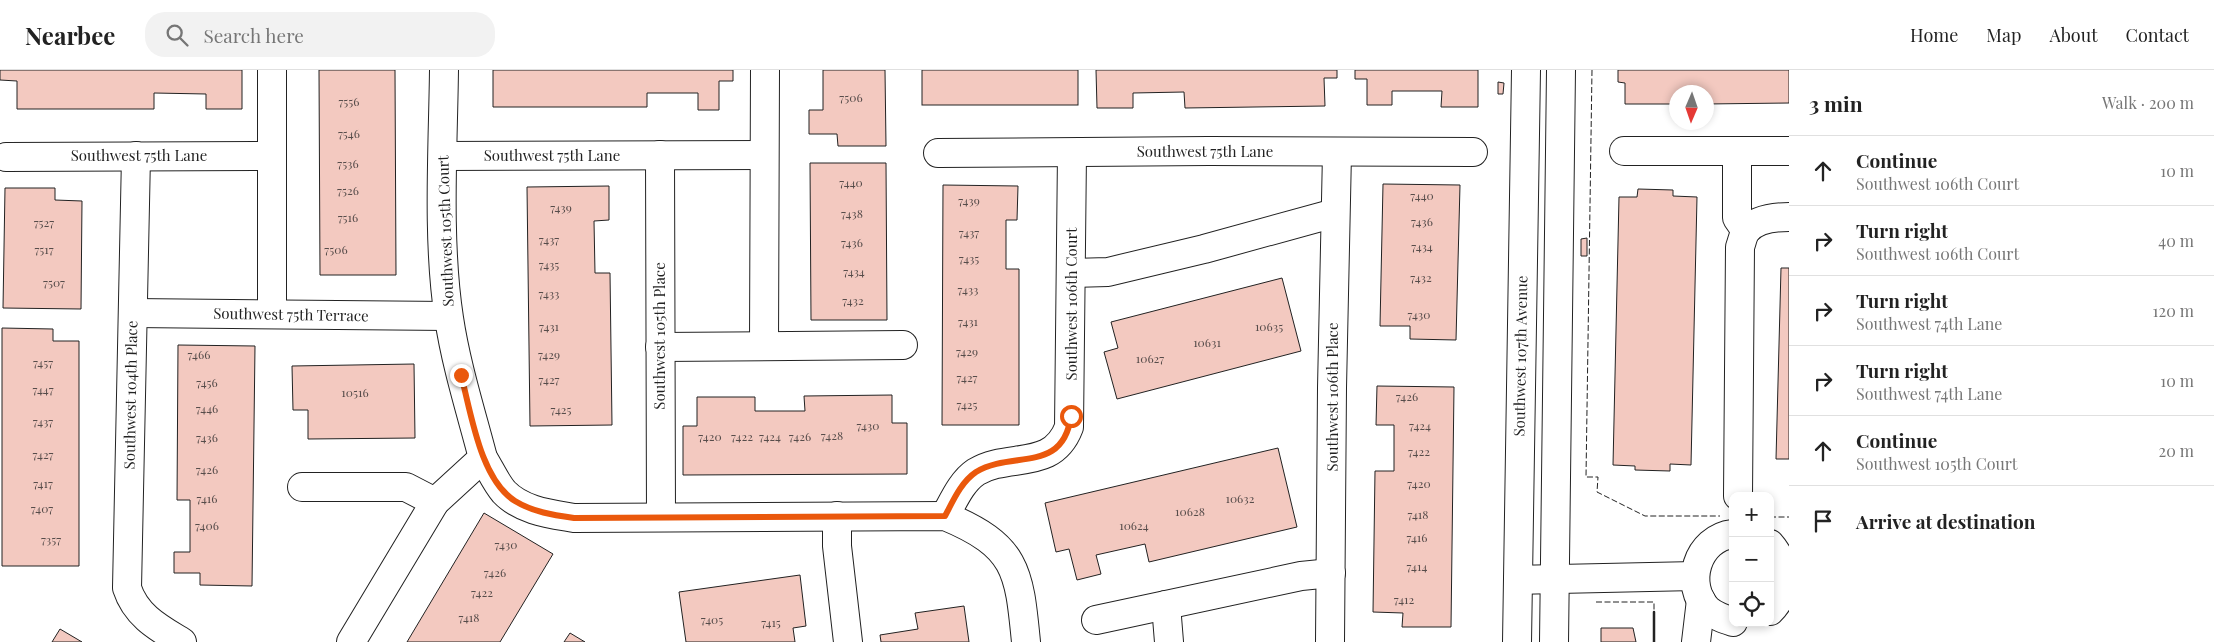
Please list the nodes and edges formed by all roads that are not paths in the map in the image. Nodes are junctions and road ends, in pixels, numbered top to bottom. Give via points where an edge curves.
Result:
1 (272, 70) edge
2 (444, 70) edge
3 (765, 70) edge
4 (1526, 70) edge
5 (1561, 70) edge
6 (1624, 151) dead end
7 (1737, 151) junction
8 (1789, 151) edge
9 (1473, 152) dead end
10 (938, 153) dead end
11 (1072, 153) junction
12 (1337, 153) junction
13 (660, 155) junction
14 (764, 155) junction
15 (136, 156) junction
16 (272, 156) junction
17 (444, 156) junction
18 (6, 157) dead end
19 (1335, 213) junction
20 (1789, 217) edge
21 (1746, 232) junction
22 (1072, 273) junction
23 (133, 313) junction
24 (272, 314) junction
25 (448, 316) junction
26 (764, 346) junction
27 (903, 346) dead end
28 (660, 347) junction
29 (483, 458) junction
30 (302, 487) dead end
31 (1738, 492) edge
32 (435, 502) junction
33 (837, 516) junction
34 (945, 516) junction
35 (661, 517) junction
36 (1729, 535) edge
37 (1774, 548) edge
38 (1331, 573) junction
39 (1518, 580) junction
40 (1554, 580) junction
41 (1698, 588) junction
42 (1166, 605) junction
43 (1774, 606) edge
44 (1096, 620) dead end
45 (1729, 621) edge
46 (182, 642) edge
47 (351, 642) edge
48 (848, 642) edge
49 (1026, 642) edge
50 (1169, 642) edge
51 (1330, 642) edge
52 (1516, 642) edge
53 (1554, 642) edge
54 (1696, 642) edge

1 - 16 street
2 - 17 street, Southwest 105th Court
3 - 14 street
4 - 39 street, Southwest 107th Avenue
5 - 40 street
6 - 7 street
7 - 8 street
7 - 21 street via 1737,218
9 - 12 street, Southwest 75th Lane
10 - 11 street, Southwest 75th Lane
11 - 12 street, Southwest 75th Lane
11 - 22 street, Southwest 106th Court
12 - 19 street, Southwest 106th Place
13 - 14 street, Southwest 75th Lane
13 - 17 street, Southwest 75th Lane
13 - 28 street, Southwest 105th Place
14 - 26 street
15 - 16 street, Southwest 75th Lane
15 - 18 street, Southwest 75th Lane
15 - 23 street, Southwest 104th Place
16 - 24 street
17 - 25 street, Southwest 105th Court via 443,239
19 - 22 street via 1121,269 1095,274
19 - 38 street, Southwest 106th Place
20 - 21 street via 1757,223
21 - 31 street via 1740,247
22 - 34 street, Southwest 106th Court via 1071,416 1066,437 1058,447 1039,457 977,472 959,491
23 - 24 street, Southwest 75th Terrace
23 - 46 street, Southwest 104th Place via 127,578 131,599 143,616
24 - 25 street, Southwest 75th Terrace
25 - 29 street, Southwest 105th Court
26 - 27 street
26 - 28 street
28 - 35 street, Southwest 105th Place
29 - 32 street
29 - 35 street, Southwest 105th Court via 504,492 540,512 574,518
30 - 32 street via 406,487
32 - 47 street
33 - 34 street, Southwest 105th Court
33 - 35 street, Southwest 105th Court
33 - 48 street via 837,546
34 - 49 street via 983,534 1009,560 1022,598
36 - 41 street via 1714,540 1704,550 1697,562
37 - 43 street via 1784,567 1785,581 1782,595
38 - 42 street via 1300,576
38 - 51 street, Southwest 106th Place
39 - 40 street
39 - 52 street, Southwest 107th Avenue
40 - 41 street
40 - 53 street
41 - 45 street via 1708,610
41 - 54 street
42 - 44 street
42 - 50 street

